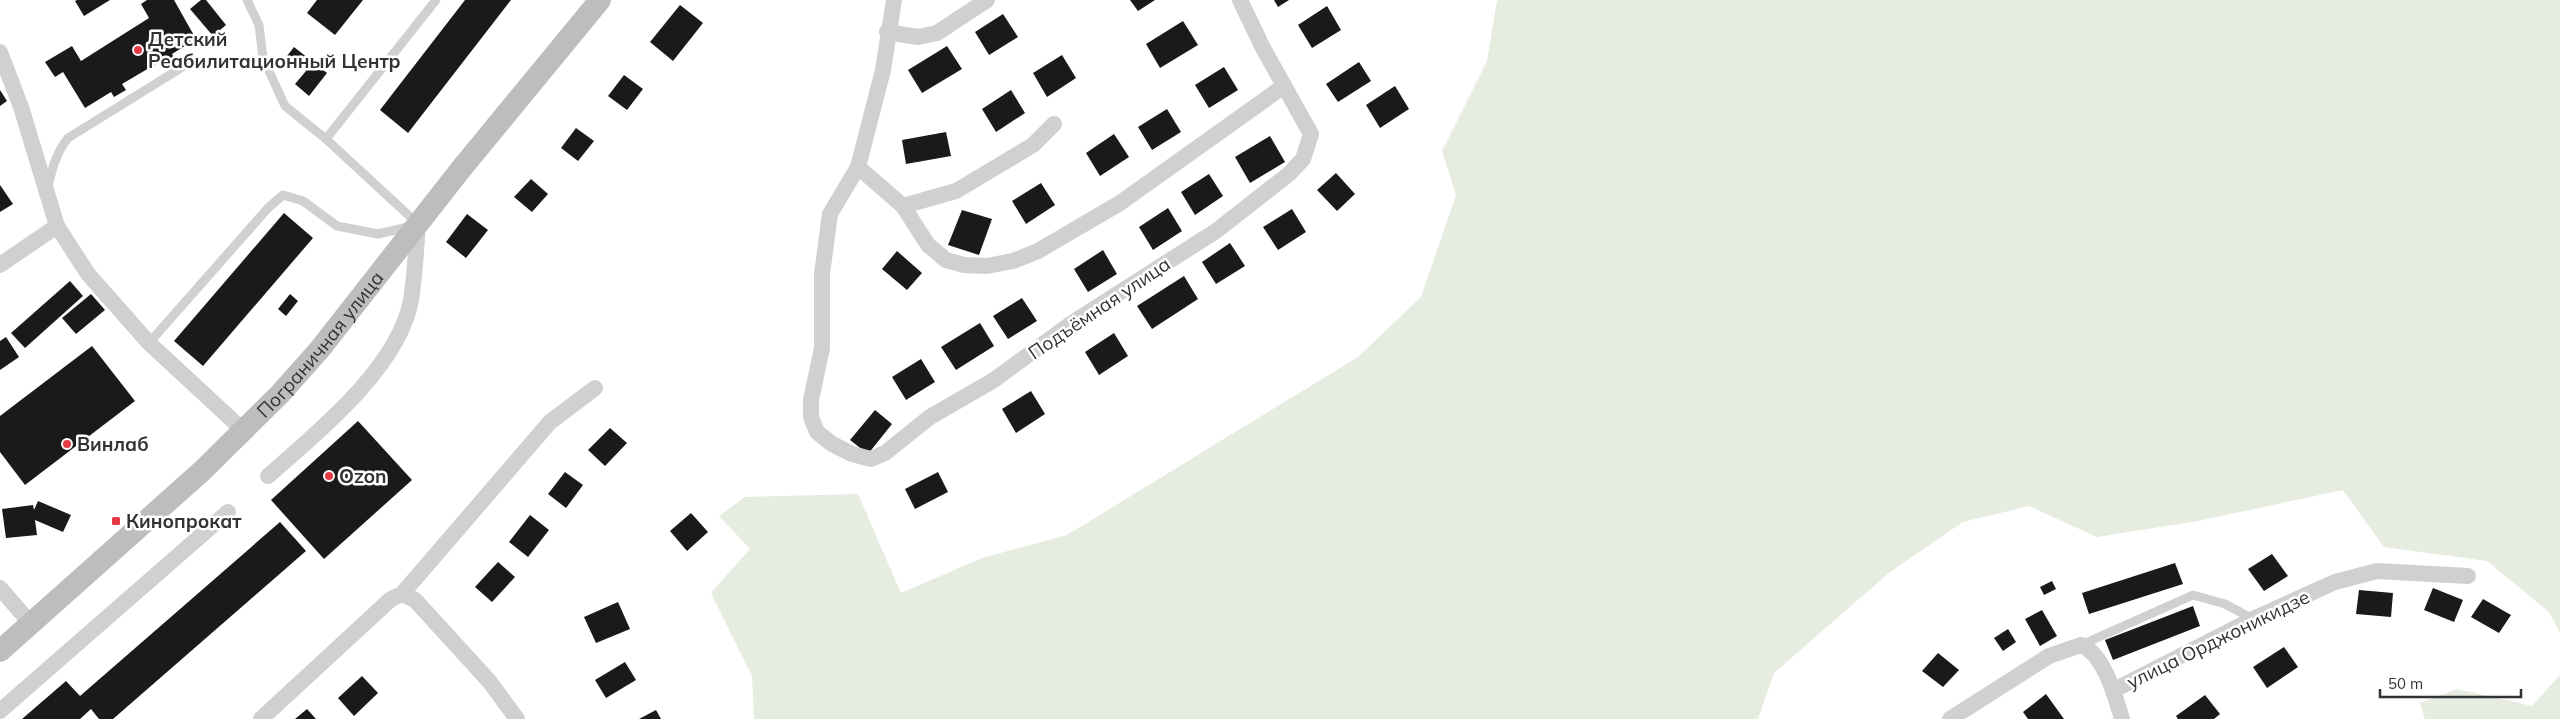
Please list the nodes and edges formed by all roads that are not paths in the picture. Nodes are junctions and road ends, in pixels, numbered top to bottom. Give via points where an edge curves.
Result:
1 (247, 0) edge
2 (436, 0) edge
3 (600, 0) edge
4 (894, 0) edge
5 (987, 0) edge
6 (1240, 0) edge
7 (888, 32) junction
8 (0, 52) edge
9 (189, 63) dead end
10 (1284, 86) junction
11 (1054, 124) dead end
12 (326, 139) junction
13 (858, 166) junction
14 (47, 192) junction
15 (903, 206) junction
16 (418, 224) junction
17 (57, 226) junction
18 (0, 265) edge
19 (149, 343) junction
20 (595, 388) dead end
21 (244, 431) junction
22 (268, 476) dead end
23 (228, 512) dead end
24 (2468, 576) dead end
25 (0, 588) edge
26 (397, 596) junction
27 (2254, 619) junction
28 (31, 624) junction
29 (2081, 645) junction
30 (0, 651) edge
31 (2114, 690) junction
32 (0, 711) edge
33 (261, 719) edge
34 (517, 719) edge
35 (1950, 719) edge
36 (2122, 719) edge

1 - 12 lane via 260,25 263,58 285,106
2 - 12 lane
3 - 16 main road, Пограничная улица
4 - 7 street
5 - 7 street via 937,33 918,37
6 - 10 street, Подъёмная улица
7 - 13 street
8 - 14 street
9 - 14 lane via 68,138 52,167
10 - 13 street, Подъёмная улица via 1311,134 1303,159 1289,174 1216,231 1072,322 994,380 930,417 885,453 871,459 852,454 817,432 811,418 811,400 822,348 822,274 830,214
10 - 15 street via 1120,203 1038,251 1013,261 987,266 946,260 928,245
11 - 15 street via 1033,145 956,191
12 - 16 lane
13 - 15 street
14 - 17 street
16 - 19 lane via 378,234 337,226 303,201 283,195
16 - 21 main road, Пограничная улица via 320,349
16 - 22 street via 411,302 392,349 365,384 314,436
17 - 18 street
17 - 19 street via 88,274
19 - 21 street
20 - 26 street via 550,422
21 - 28 main road, Пограничная улица
23 - 32 street
24 - 27 street, улица Орджоникидзе via 2377,571 2335,582
25 - 28 street
26 - 33 street
26 - 34 street via 415,600 489,681
27 - 29 lane via 2225,604 2193,595
27 - 31 street, улица Орджоникидзе
28 - 30 main road, Пограничная улица
29 - 31 street, улица Орджоникидзе via 2091,649
29 - 35 street via 2049,656
31 - 36 street

